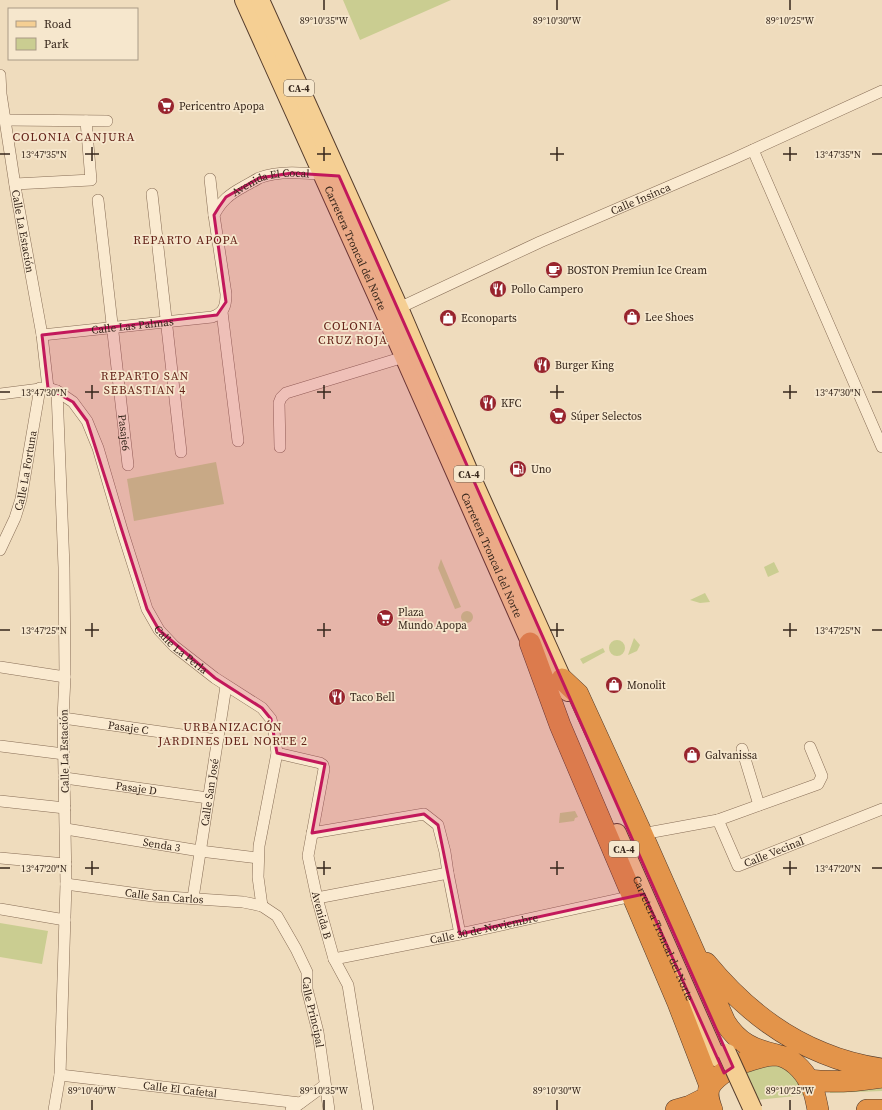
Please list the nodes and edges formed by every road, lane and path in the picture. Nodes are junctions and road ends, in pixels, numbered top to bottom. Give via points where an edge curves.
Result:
1 (244, 0) edge
2 (260, 0) edge
3 (0, 75) edge
4 (882, 91) edge
5 (5, 120) junction
6 (86, 121) junction
7 (107, 121) dead end
8 (753, 150) junction
9 (330, 176) junction
10 (210, 179) dead end
11 (15, 184) junction
12 (152, 194) dead end
13 (98, 200) dead end
14 (214, 215) junction
15 (399, 308) junction
16 (222, 312) junction
17 (166, 322) junction
18 (112, 328) junction
19 (42, 334) junction
20 (404, 357) junction
21 (48, 389) junction
22 (0, 394) edge
23 (238, 441) dead end
24 (280, 447) dead end
25 (882, 447) edge
26 (181, 452) dead end
27 (128, 465) dead end
28 (0, 550) edge
29 (530, 643) junction
30 (0, 667) edge
31 (65, 677) junction
32 (562, 679) junction
33 (226, 686) junction
34 (64, 718) junction
35 (218, 740) junction
36 (0, 746) edge
37 (810, 747) dead end
38 (742, 749) dead end
39 (277, 753) junction
40 (64, 754) junction
41 (65, 778) junction
42 (208, 798) junction
43 (0, 801) edge
44 (759, 805) junction
45 (65, 808) junction
46 (882, 809) edge
47 (718, 820) junction
48 (66, 829) junction
49 (312, 833) junction
50 (642, 834) junction
51 (200, 851) junction
52 (0, 858) edge
53 (258, 858) junction
54 (66, 864) junction
55 (448, 873) junction
56 (66, 884) junction
57 (633, 896) junction
58 (192, 898) junction
59 (317, 898) junction
60 (262, 906) junction
61 (0, 909) edge
62 (65, 920) junction
63 (460, 934) junction
64 (692, 945) junction
65 (334, 959) junction
66 (722, 1055) junction
67 (777, 1055) junction
68 (882, 1069) edge
69 (60, 1075) junction
70 (882, 1078) edge
71 (808, 1080) junction
72 (325, 1085) junction
73 (710, 1098) edge
74 (300, 1103) junction
75 (54, 1110) edge
76 (291, 1110) edge
77 (329, 1110) edge
78 (368, 1110) edge
79 (676, 1110) edge
80 (740, 1110) edge
81 (753, 1110) edge
82 (818, 1110) edge
83 (867, 1110) edge
84 (882, 1110) edge

1 - 9 main road, Carretera Troncal del Norte / CA-4
2 - 9 main road, Carretera Troncal del Norte / CA-4
3 - 5 street, Calle La Estación
4 - 8 street, Calle Insinca
5 - 6 street
5 - 11 street, Calle La Estación
6 - 7 street
6 - 11 street via 91,180
8 - 15 street, Calle Insinca via 540,242
8 - 25 street
9 - 14 street, Avenida El Cocal via 292,173 259,178 226,197
9 - 15 main road, Carretera Troncal del Norte / CA-4
9 - 20 main road, Carretera Troncal del Norte / CA-4
10 - 14 street
11 - 19 street, Calle La Estación
12 - 17 street
13 - 18 street, Pasaje6
14 - 16 street via 226,294
15 - 32 main road, Carretera Troncal del Norte / CA-4
16 - 17 street, Calle Las Palmas via 212,317
16 - 23 street
17 - 18 street, Calle Las Palmas
17 - 26 street
18 - 19 street, Calle Las Palmas
18 - 27 street, Pasaje6
19 - 21 street, Calle La Estación
20 - 24 street via 286,393 279,403
20 - 29 main road, Carretera Troncal del Norte / CA-4
21 - 22 street
21 - 28 street, Calle La Fortuna via 21,499
21 - 31 street, Calle La Estación via 64,567
21 - 33 street, Calle La Perla via 72,402 87,421 98,448 147,609 159,630 174,646
29 - 57 highway via 560,726
29 - 66 main road, Carretera Troncal del Norte / CA-4
30 - 31 street
31 - 34 street, Calle La Estación
32 - 50 highway via 578,694
32 - 66 main road, Carretera Troncal del Norte / CA-4
33 - 35 street, Calle San José
33 - 39 street, Calle La Perla via 262,708 271,719
34 - 35 street, Pasaje C
34 - 40 street, Calle La Estación
35 - 42 street, Calle San José
36 - 40 street
37 - 44 street via 822,776 818,784
38 - 44 street
39 - 49 street, Avenida B via 323,765
39 - 53 street, Calle La Perla via 261,829
40 - 41 street, Calle La Estación
41 - 42 street, Pasaje D
41 - 45 street, Calle La Estación
42 - 51 street, Calle San José
43 - 45 street
44 - 47 street
45 - 48 street, Calle La Estación
46 - 47 street, Calle Vecinal via 738,866
47 - 50 street
48 - 51 street, Senda 3
48 - 54 street, Calle La Estación
49 - 55 street via 424,814 438,825
49 - 59 street, Avenida B via 308,856
50 - 64 highway
51 - 53 street, Senda 3
51 - 58 street, Calle San José
52 - 54 street
53 - 60 street, Calle La Perla
54 - 56 street, Calle La Estación
55 - 59 street
55 - 63 street
56 - 58 street, Calle San Carlos via 153,896
56 - 62 street, Calle La Estación
57 - 63 street, Calle 30 de Noviembre
57 - 73 highway via 693,1038
58 - 60 street, Calle San Carlos
59 - 65 street, Avenida B
60 - 72 street, Calle Principal via 277,916 307,972 307,989 318,1032
61 - 62 street
62 - 69 street, Calle La Estación
63 - 65 street, Calle 30 de Noviembre
64 - 67 highway via 720,1011 732,1032 760,1052
64 - 68 highway via 739,1000 783,1033 824,1054
65 - 78 street, Avenida B via 348,985
66 - 80 main road, Carretera Troncal del Norte / CA-4
66 - 81 main road, Carretera Troncal del Norte / CA-4, bridge
67 - 71 highway via 796,1064
67 - 73 highway via 740,1063 723,1074
69 - 74 street, Calle El Cafetal
69 - 75 street, Calle La Estación
70 - 71 highway via 826,1082
71 - 82 highway
72 - 74 street
72 - 77 street, Calle Principal
73 - 79 highway
74 - 76 street
83 - 84 highway

